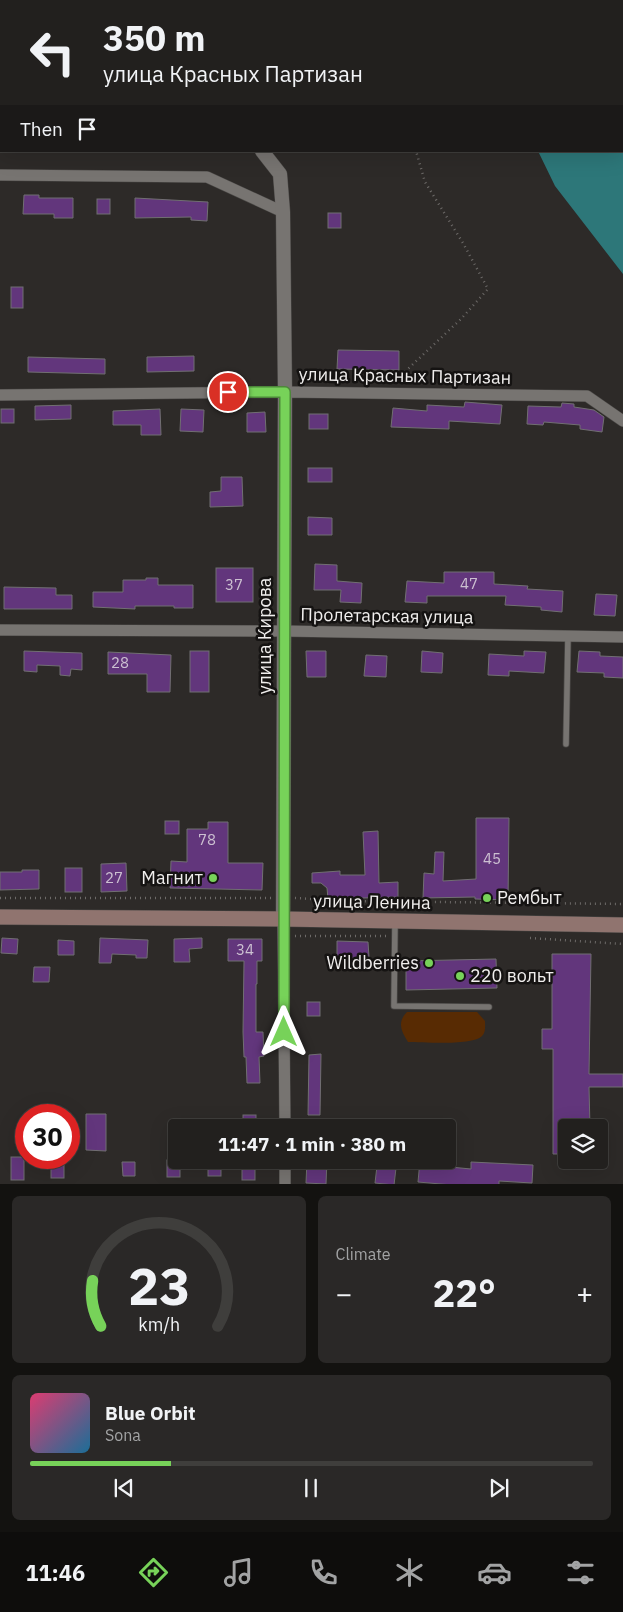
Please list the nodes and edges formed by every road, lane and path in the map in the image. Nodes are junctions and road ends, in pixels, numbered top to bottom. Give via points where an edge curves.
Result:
1 (263, 152) edge
2 (416, 152) edge
3 (0, 176) edge
4 (283, 212) junction
5 (285, 392) junction
6 (381, 393) junction
7 (0, 395) edge
8 (623, 421) edge
9 (0, 630) edge
10 (284, 631) junction
11 (568, 636) junction
12 (623, 637) edge
13 (566, 744) dead end
14 (0, 898) edge
15 (283, 898) junction
16 (623, 904) edge
17 (0, 917) edge
18 (283, 919) junction
19 (623, 925) edge
20 (394, 928) junction
21 (283, 936) junction
22 (524, 938) dead end
23 (623, 944) edge
24 (489, 1006) dead end
25 (285, 1119) edge
26 (285, 1169) edge
27 (285, 1184) edge

1 - 4 street, улица Кирова via 280,174
2 - 6 path via 425,182 488,290
3 - 4 street via 207,177
4 - 5 street, улица Кирова
5 - 6 street, улица Красных Партизан
5 - 7 street, улица Красных Партизан
5 - 10 street, улица Кирова
6 - 8 street, улица Красных Партизан via 587,396
9 - 10 street, Пролетарская улица
10 - 11 street, Пролетарская улица
10 - 15 street, улица Кирова
11 - 12 street, Пролетарская улица
11 - 13 lane
14 - 15 path
15 - 16 path
15 - 18 street, улица Кирова
17 - 18 main road, улица Ленина
18 - 20 main road, улица Ленина
18 - 21 street, улица Кирова
19 - 20 main road, улица Ленина
20 - 21 path
20 - 24 lane via 394,1006
21 - 25 street, улица Кирова
22 - 23 path
26 - 27 street

